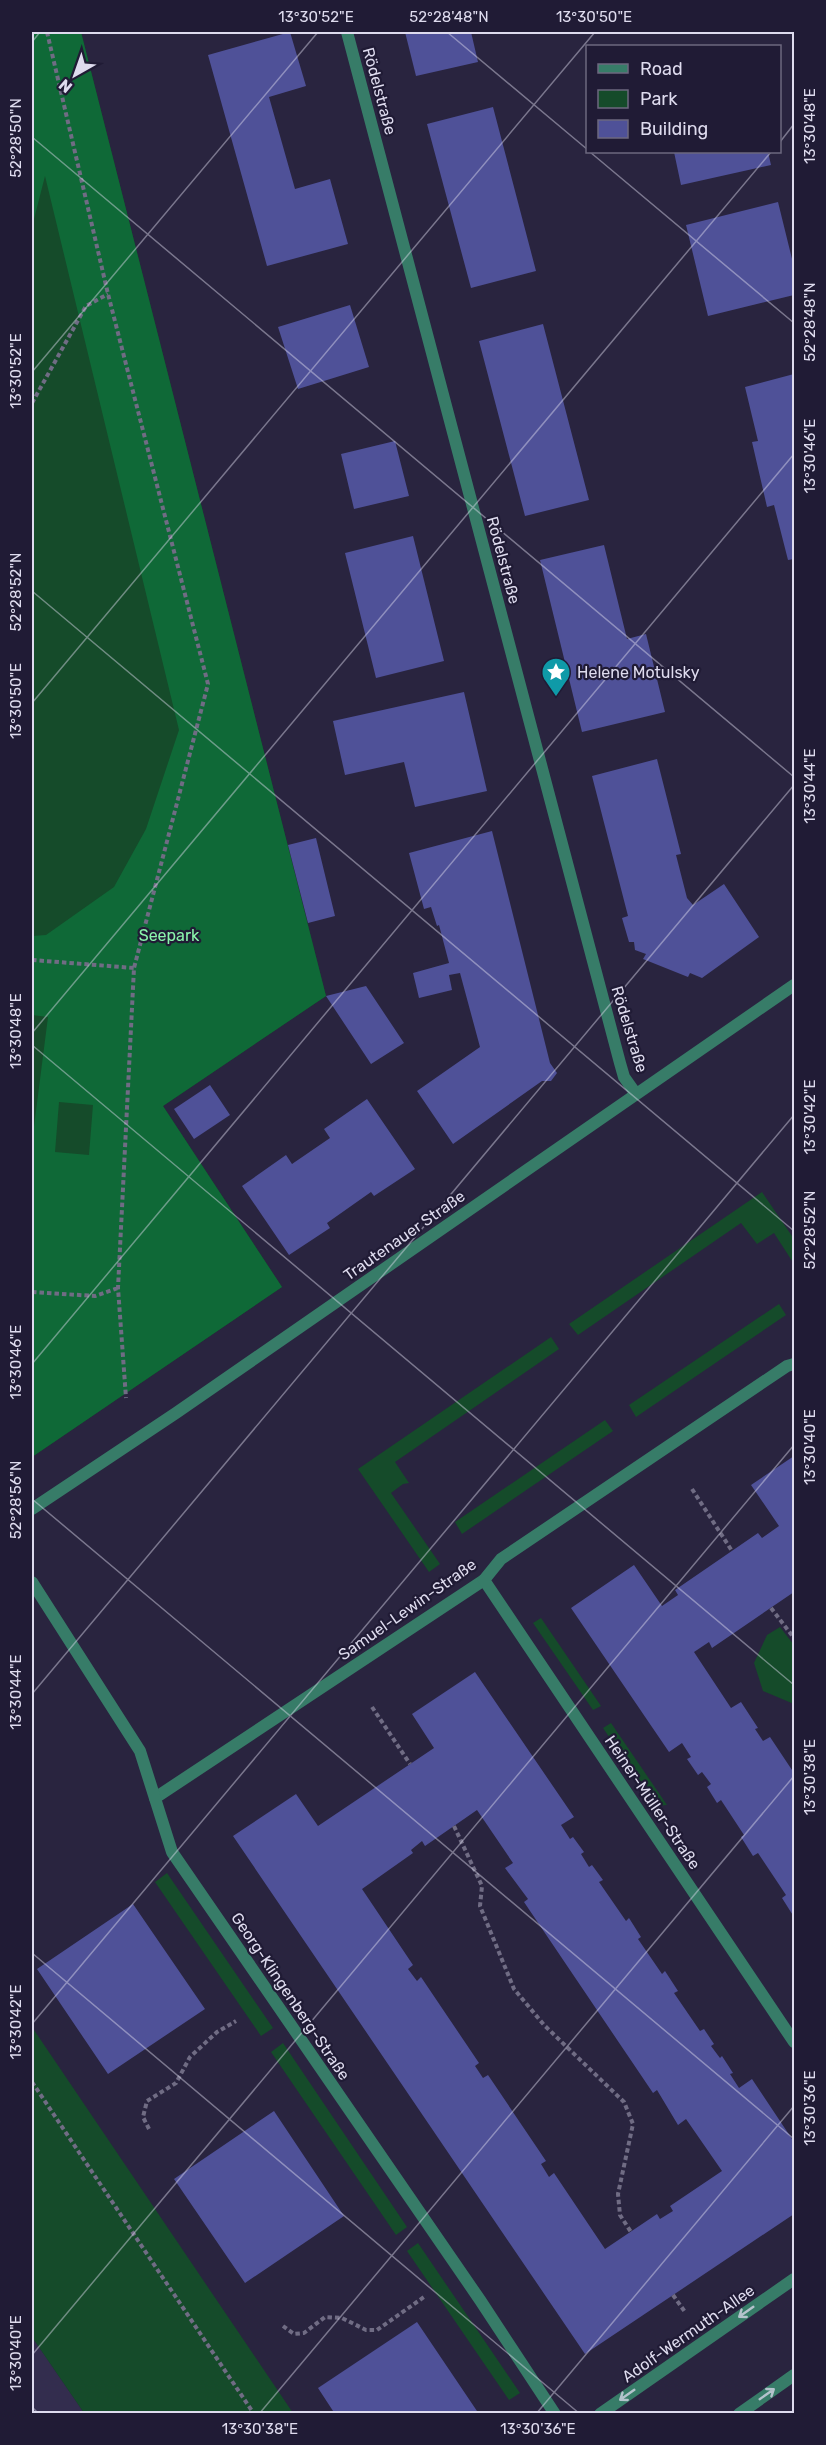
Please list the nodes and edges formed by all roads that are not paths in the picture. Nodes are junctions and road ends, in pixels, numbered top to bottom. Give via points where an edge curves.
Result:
1 (347, 32) edge
2 (795, 985) edge
3 (636, 1094) junction
4 (795, 1364) edge
5 (32, 1509) edge
6 (484, 1580) junction
7 (32, 1582) edge
8 (155, 1798) junction
9 (795, 2042) edge
10 (795, 2279) edge
11 (795, 2375) edge
12 (555, 2414) edge
13 (600, 2414) edge
14 (739, 2414) edge

1 - 3 street, Rödelstraße via 624,1077
2 - 3 street, Trautenauer Straße
3 - 5 street, Trautenauer Straße
4 - 6 street, Samuel-Lewin-Straße via 501,1559
6 - 8 street, Samuel-Lewin-Straße
6 - 9 street, Heiner-Müller-Straße
7 - 8 street, Georg-Klingenberg-Straße via 140,1751
8 - 12 street, Georg-Klingenberg-Straße via 172,1852
10 -> 13 street, Adolf-Wermuth-Allee
14 -> 11 street

